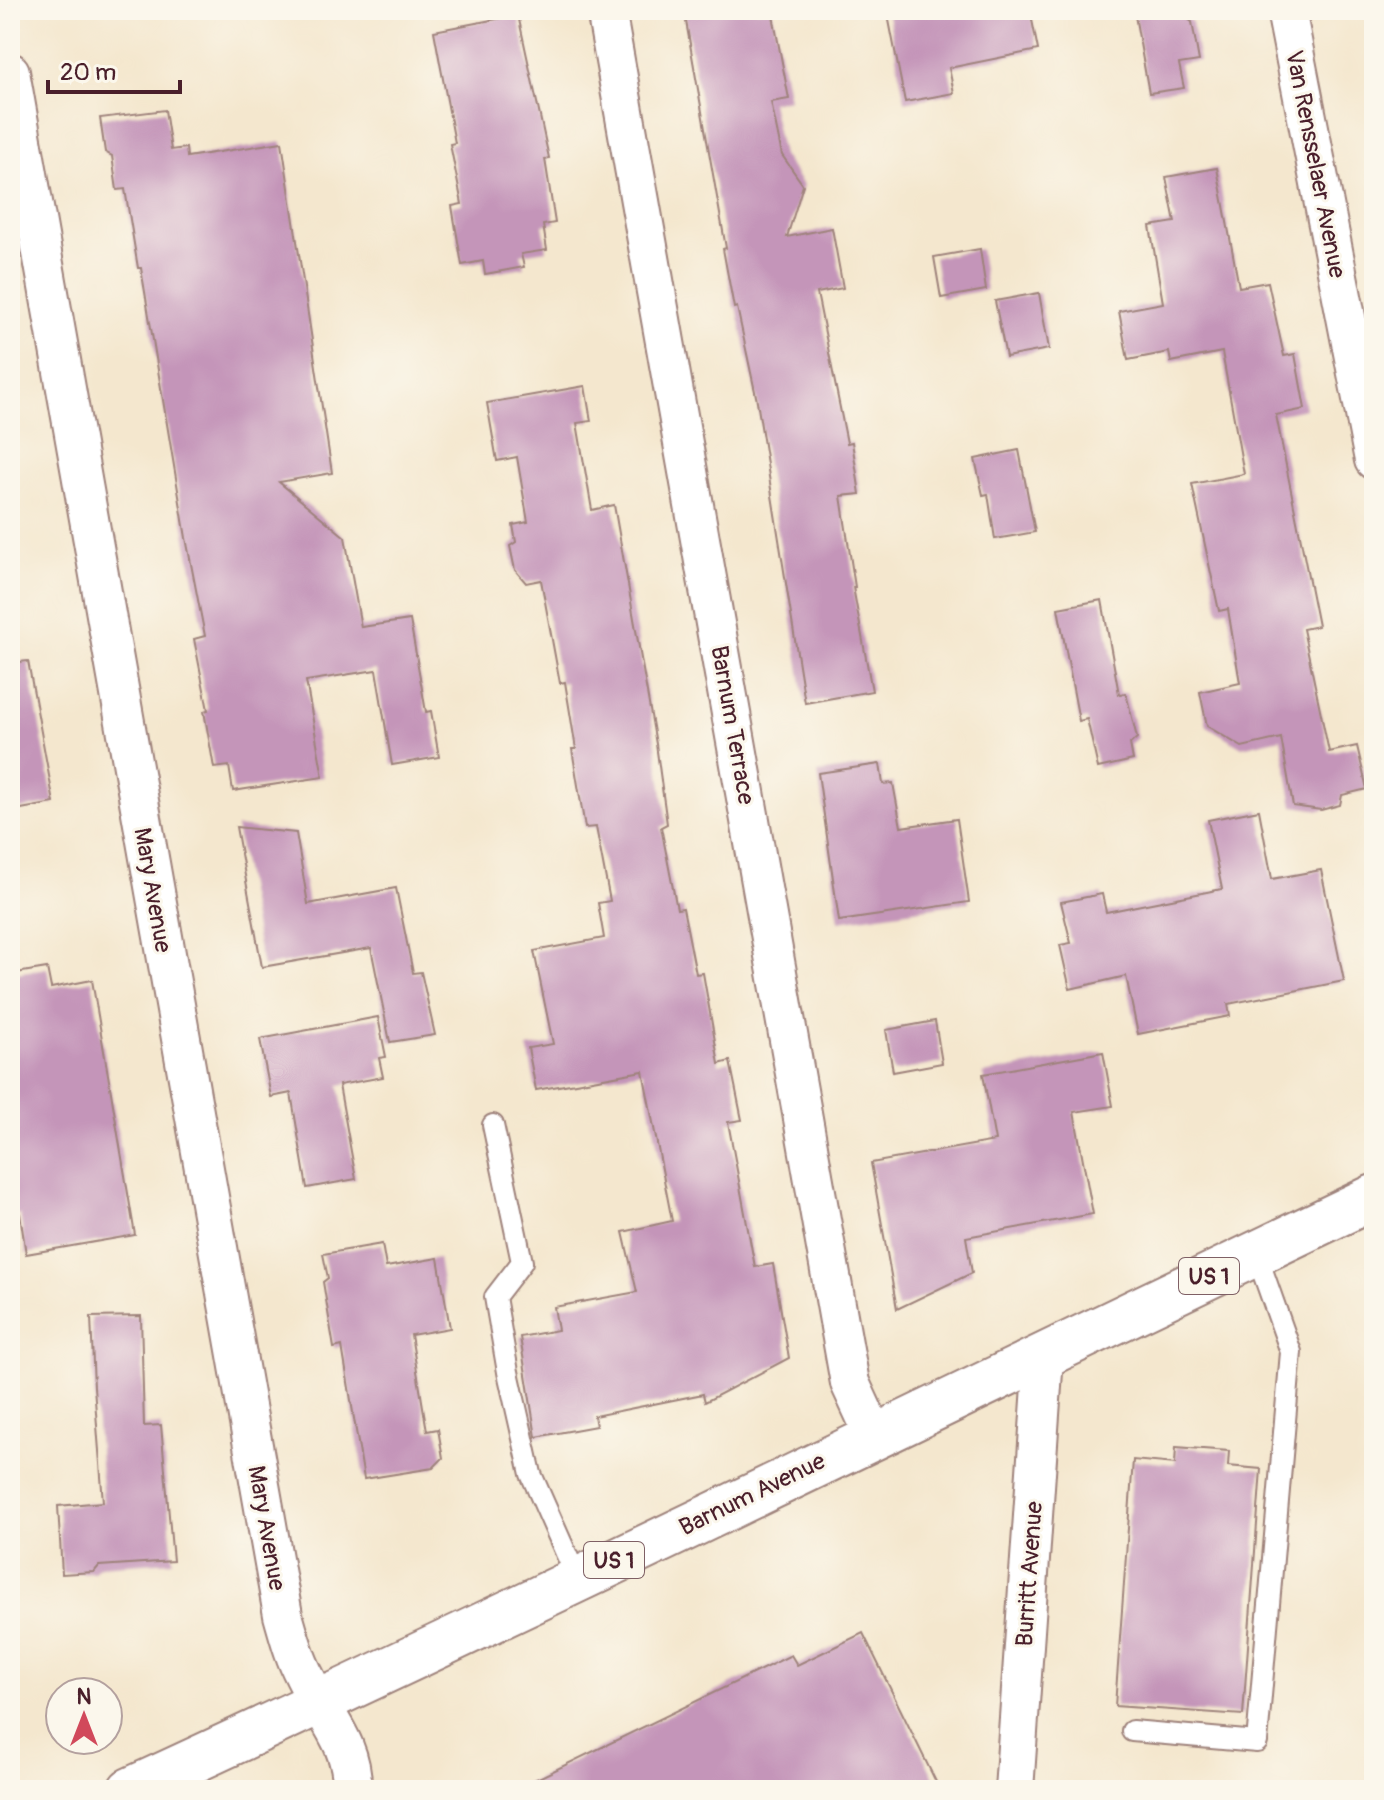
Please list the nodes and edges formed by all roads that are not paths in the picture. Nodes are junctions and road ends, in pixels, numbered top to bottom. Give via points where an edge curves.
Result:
1 (606, 10) edge
2 (1286, 10) edge
3 (10, 72) edge
4 (1374, 460) edge
5 (493, 1125) dead end
6 (1374, 1197) edge
7 (1256, 1253) junction
8 (1044, 1357) junction
9 (874, 1435) junction
10 (577, 1578) junction
11 (318, 1702) junction
12 (1132, 1731) dead end
13 (130, 1790) edge
14 (352, 1790) edge
15 (1014, 1790) edge

1 - 9 street, Barnum Terrace via 850,1383
2 - 4 street, Van Rensselaer Avenue
3 - 11 street, Mary Avenue via 283,1615 292,1649
5 - 10 lane via 522,1262 495,1297 508,1372 531,1474
6 - 7 main road, Barnum Avenue / US 1
7 - 8 main road, Barnum Avenue / US 1
7 - 12 lane via 1291,1352 1257,1742
8 - 9 main road, Barnum Avenue / US 1
8 - 15 street, Burritt Avenue
9 - 10 main road, Barnum Avenue / US 1
10 - 11 main road, Barnum Avenue / US 1
11 - 13 main road, Barnum Avenue / US 1
11 - 14 street, Mary Avenue via 347,1750

